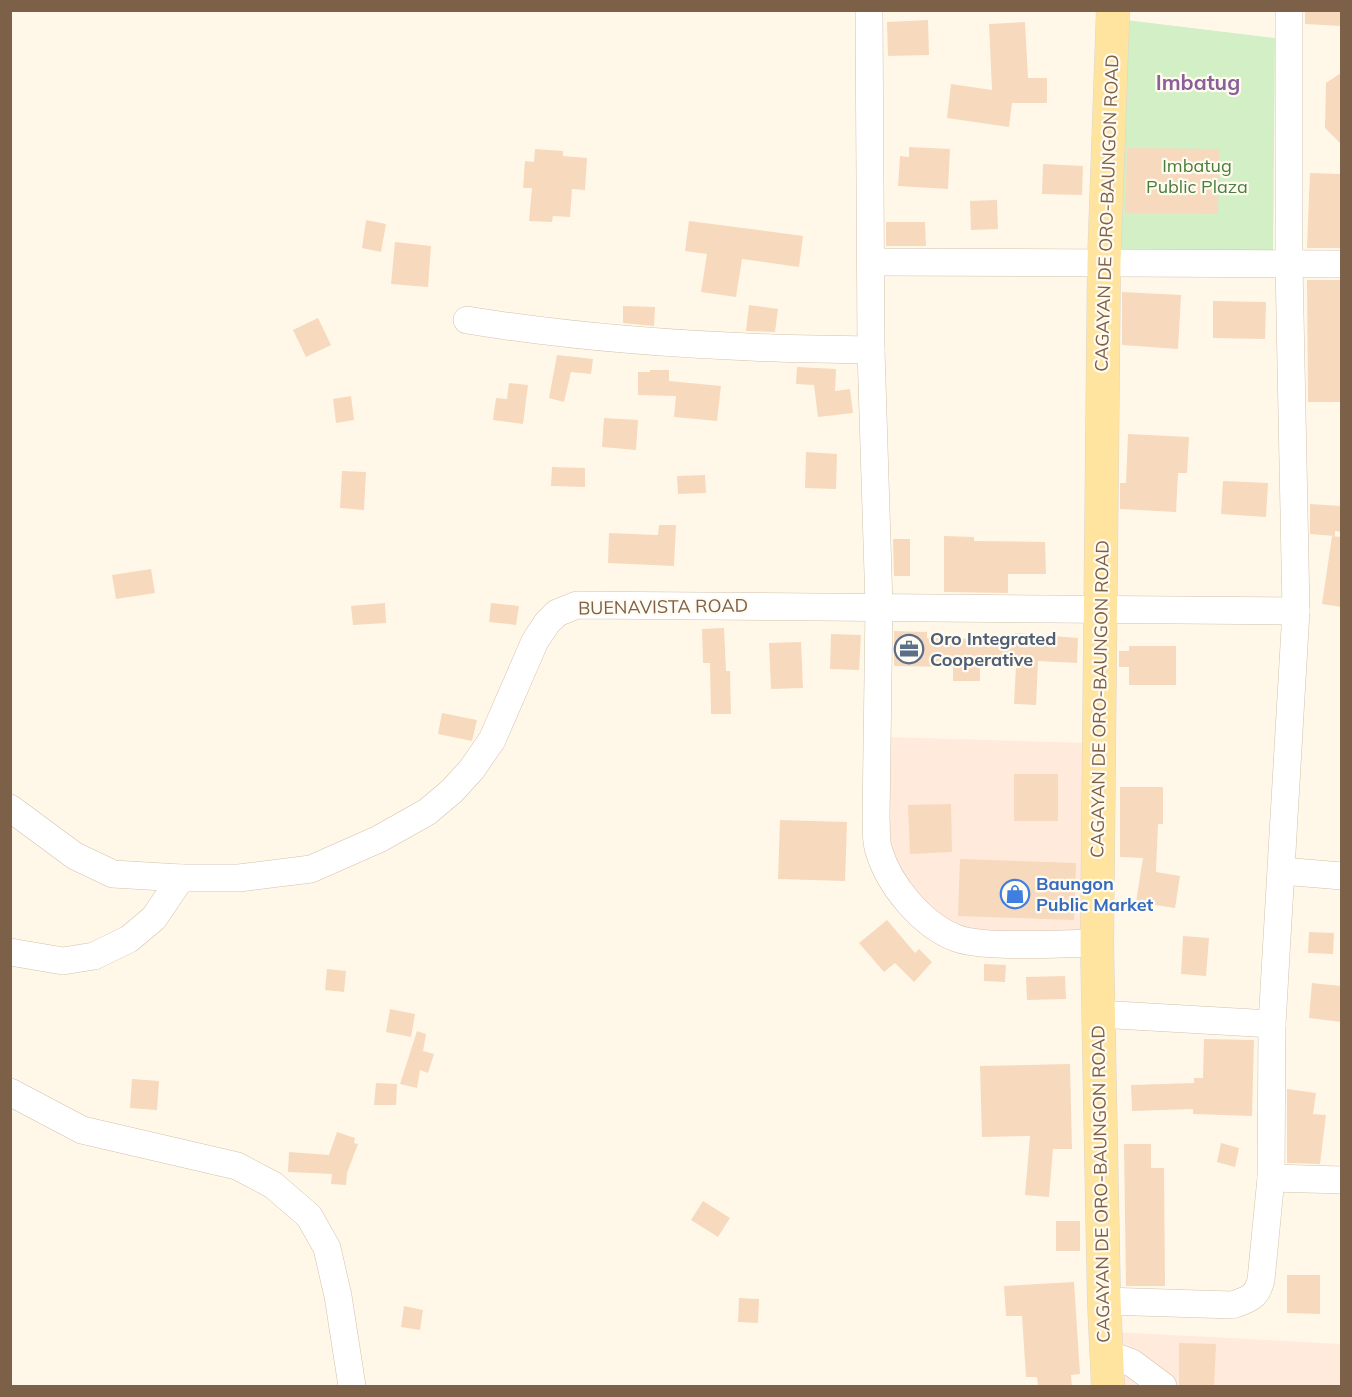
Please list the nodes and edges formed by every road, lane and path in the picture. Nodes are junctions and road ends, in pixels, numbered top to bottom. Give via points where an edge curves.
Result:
1 (869, 10) edge
2 (1113, 10) edge
3 (1289, 10) edge
4 (872, 262) junction
5 (1104, 262) junction
6 (1290, 264) junction
7 (1341, 264) edge
8 (466, 320) dead end
9 (872, 350) junction
10 (879, 606) junction
11 (1101, 610) junction
12 (1296, 611) junction
13 (10, 808) edge
14 (1282, 871) junction
15 (1341, 876) edge
16 (181, 878) junction
17 (1097, 943) junction
18 (10, 952) edge
19 (1098, 1014) junction
20 (1272, 1024) junction
21 (10, 1092) edge
22 (1271, 1178) junction
23 (1341, 1180) edge
24 (1104, 1300) junction
25 (1105, 1353) junction
26 (352, 1386) edge
27 (1108, 1386) edge
28 (1163, 1386) edge

1 - 4 street
2 - 5 main road, CAGAYAN DE ORO-BAUNGON ROAD
3 - 6 street
4 - 5 street
4 - 9 street
5 - 6 street
5 - 11 main road, CAGAYAN DE ORO-BAUNGON ROAD
6 - 7 street
6 - 12 street
8 - 9 street via 545,333 750,349
9 - 10 street
10 - 11 street, BUENAVISTA ROAD
10 - 16 street, BUENAVISTA ROAD via 577,605 557,613 547,623 535,641 492,740 472,769 426,812 380,839 311,869 239,878
10 - 17 street via 876,819 878,849 892,879 924,918 956,938
11 - 12 street, BUENAVISTA ROAD
11 - 17 main road, CAGAYAN DE ORO-BAUNGON ROAD
12 - 14 street
13 - 16 street, BUENAVISTA ROAD via 75,856 113,874
14 - 15 street
14 - 20 street
16 - 18 street via 154,918 129,939 94,956 63,961
17 - 19 main road, CAGAYAN DE ORO-BAUNGON ROAD
19 - 20 street
19 - 24 main road, CAGAYAN DE ORO-BAUNGON ROAD
20 - 22 street
21 - 26 street via 82,1130 237,1166 273,1185 309,1216 327,1248
22 - 23 street
22 - 24 street via 1261,1280 1249,1300 1232,1305
24 - 25 main road, CAGAYAN DE ORO-BAUNGON ROAD
25 - 27 main road, CAGAYAN DE ORO-BAUNGON ROAD
25 - 28 street via 1132,1363

